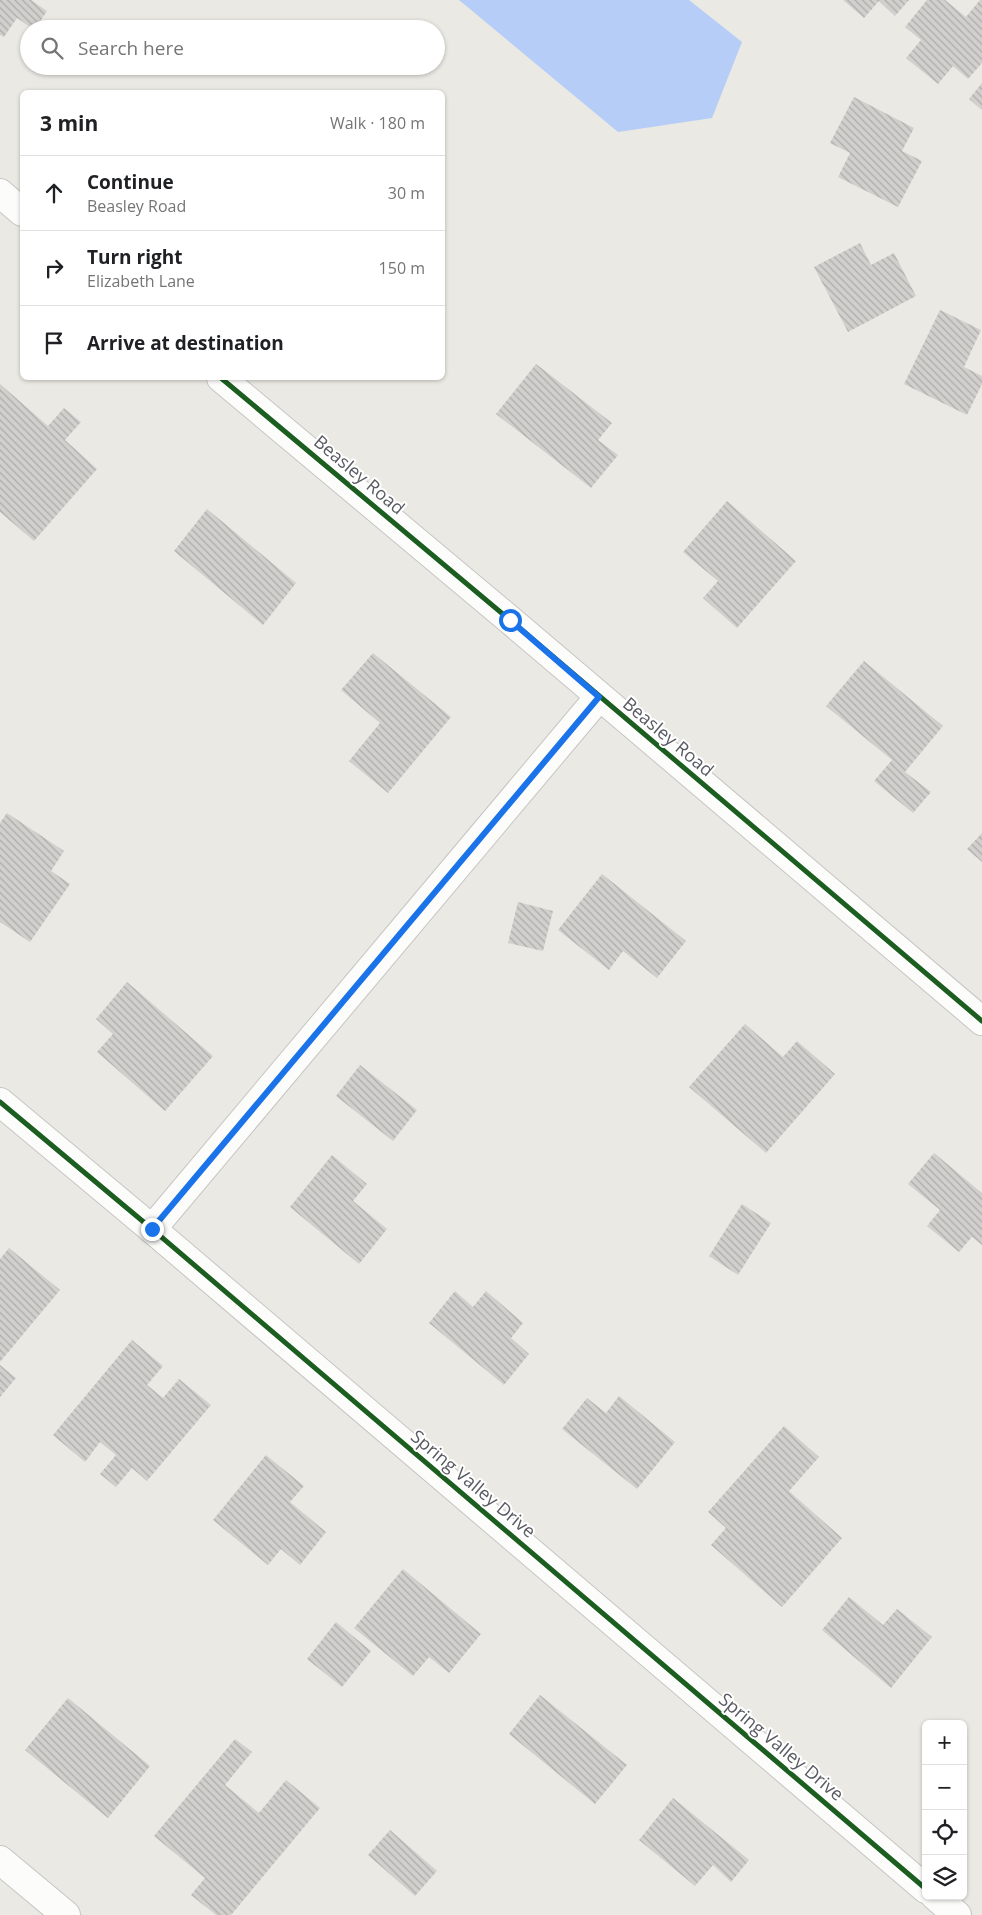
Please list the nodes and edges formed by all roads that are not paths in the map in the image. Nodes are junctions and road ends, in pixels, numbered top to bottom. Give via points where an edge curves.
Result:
1 (0, 193) edge
2 (20, 210) edge
3 (222, 380) edge
4 (599, 697) junction
5 (982, 1021) edge
6 (0, 1102) edge
7 (152, 1229) junction
8 (0, 1860) edge
9 (922, 1886) edge
10 (940, 1900) edge
11 (66, 1915) edge
12 (957, 1915) edge

1 - 2 street
3 - 4 street, Beasley Road
4 - 5 street, Beasley Road
4 - 7 street
6 - 7 street, Spring Valley Drive
7 - 9 street, Spring Valley Drive
8 - 11 street
10 - 12 street

